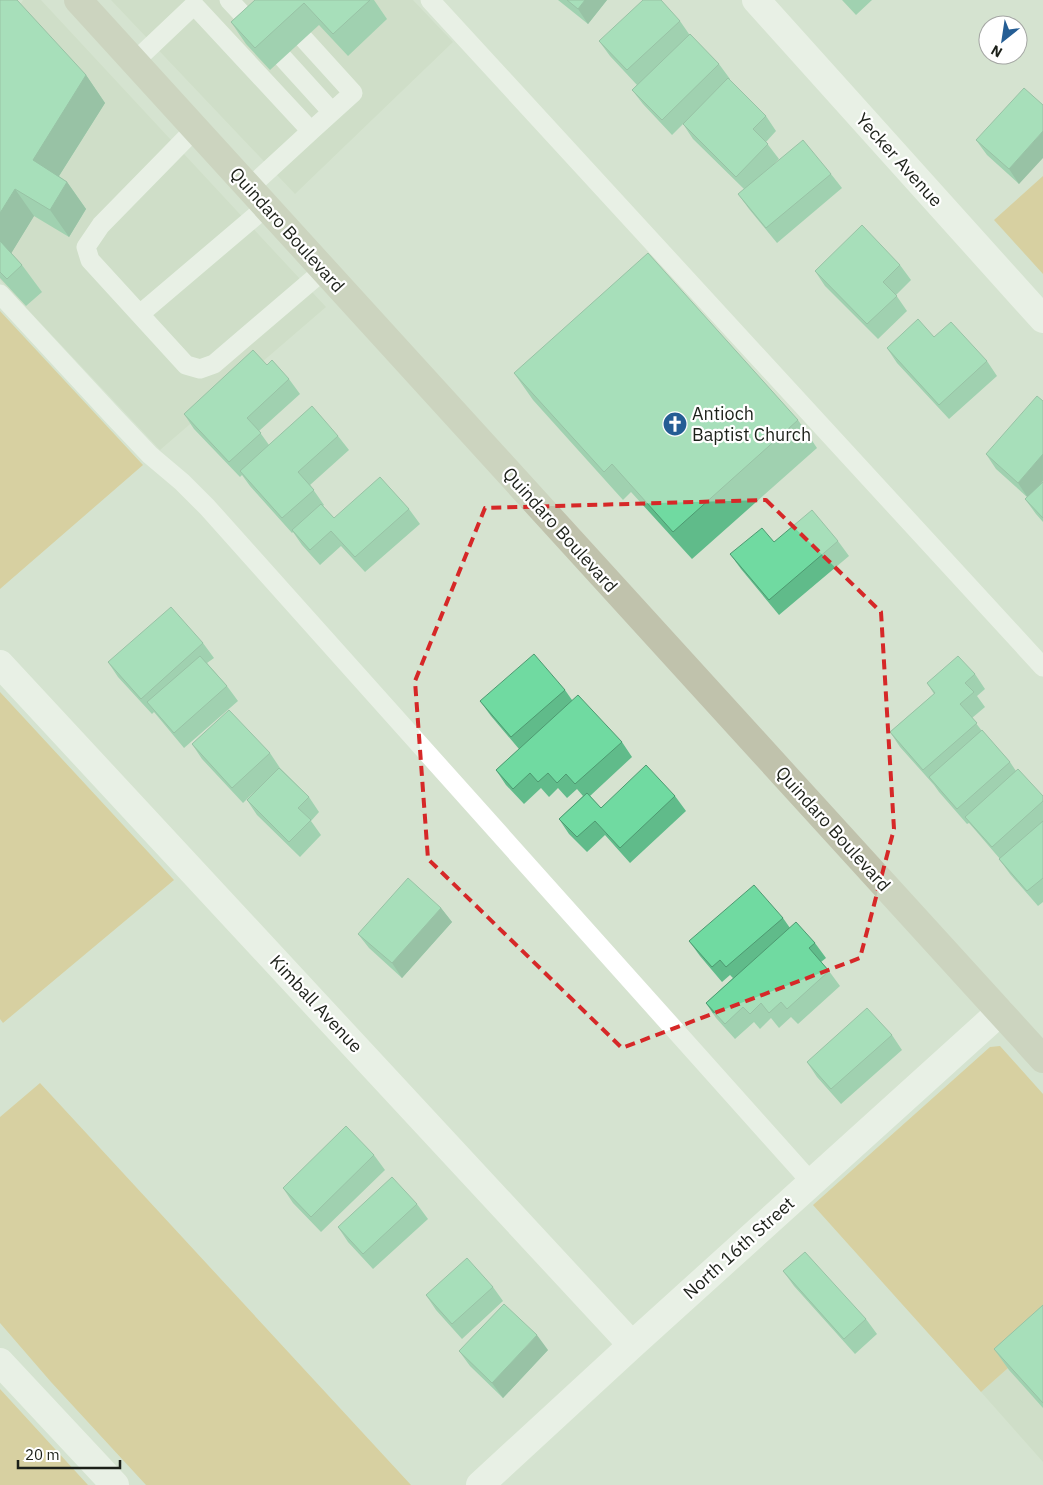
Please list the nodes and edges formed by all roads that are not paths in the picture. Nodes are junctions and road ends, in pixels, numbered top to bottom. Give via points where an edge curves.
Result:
1 (78, 0) edge
2 (229, 0) edge
3 (430, 0) edge
4 (756, 0) edge
5 (197, 3) edge
6 (259, 32) edge
7 (304, 39) dead end
8 (283, 58) dead end
9 (134, 62) junction
10 (332, 112) junction
11 (195, 129) junction
12 (311, 131) junction
13 (257, 197) junction
14 (324, 270) junction
15 (0, 294) edge
16 (140, 314) junction
17 (1043, 318) edge
18 (0, 664) edge
19 (1043, 667) edge
20 (1000, 1012) junction
21 (1043, 1059) edge
22 (811, 1182) junction
23 (632, 1345) junction
24 (0, 1362) edge
25 (115, 1485) edge
26 (480, 1485) edge

1 - 9 main road, Quindaro Boulevard
2 - 6 lane
3 - 19 lane
4 - 17 street, Yecker Avenue
5 - 9 lane
5 - 12 lane
7 - 10 lane via 353,93
8 - 10 lane
9 - 11 main road, Quindaro Boulevard
10 - 12 lane
11 - 13 main road, Quindaro Boulevard
11 - 16 lane via 101,225 86,246 90,260
12 - 13 lane
13 - 14 main road, Quindaro Boulevard
13 - 16 lane
14 - 16 lane via 214,364 200,369 186,365
14 - 20 main road, Quindaro Boulevard
15 - 22 lane via 150,455 207,507
18 - 23 street, Kimball Avenue
20 - 21 main road, Quindaro Boulevard
20 - 22 street, North 16th Street
22 - 23 street, North 16th Street
23 - 26 street, North 16th Street
24 - 25 street

